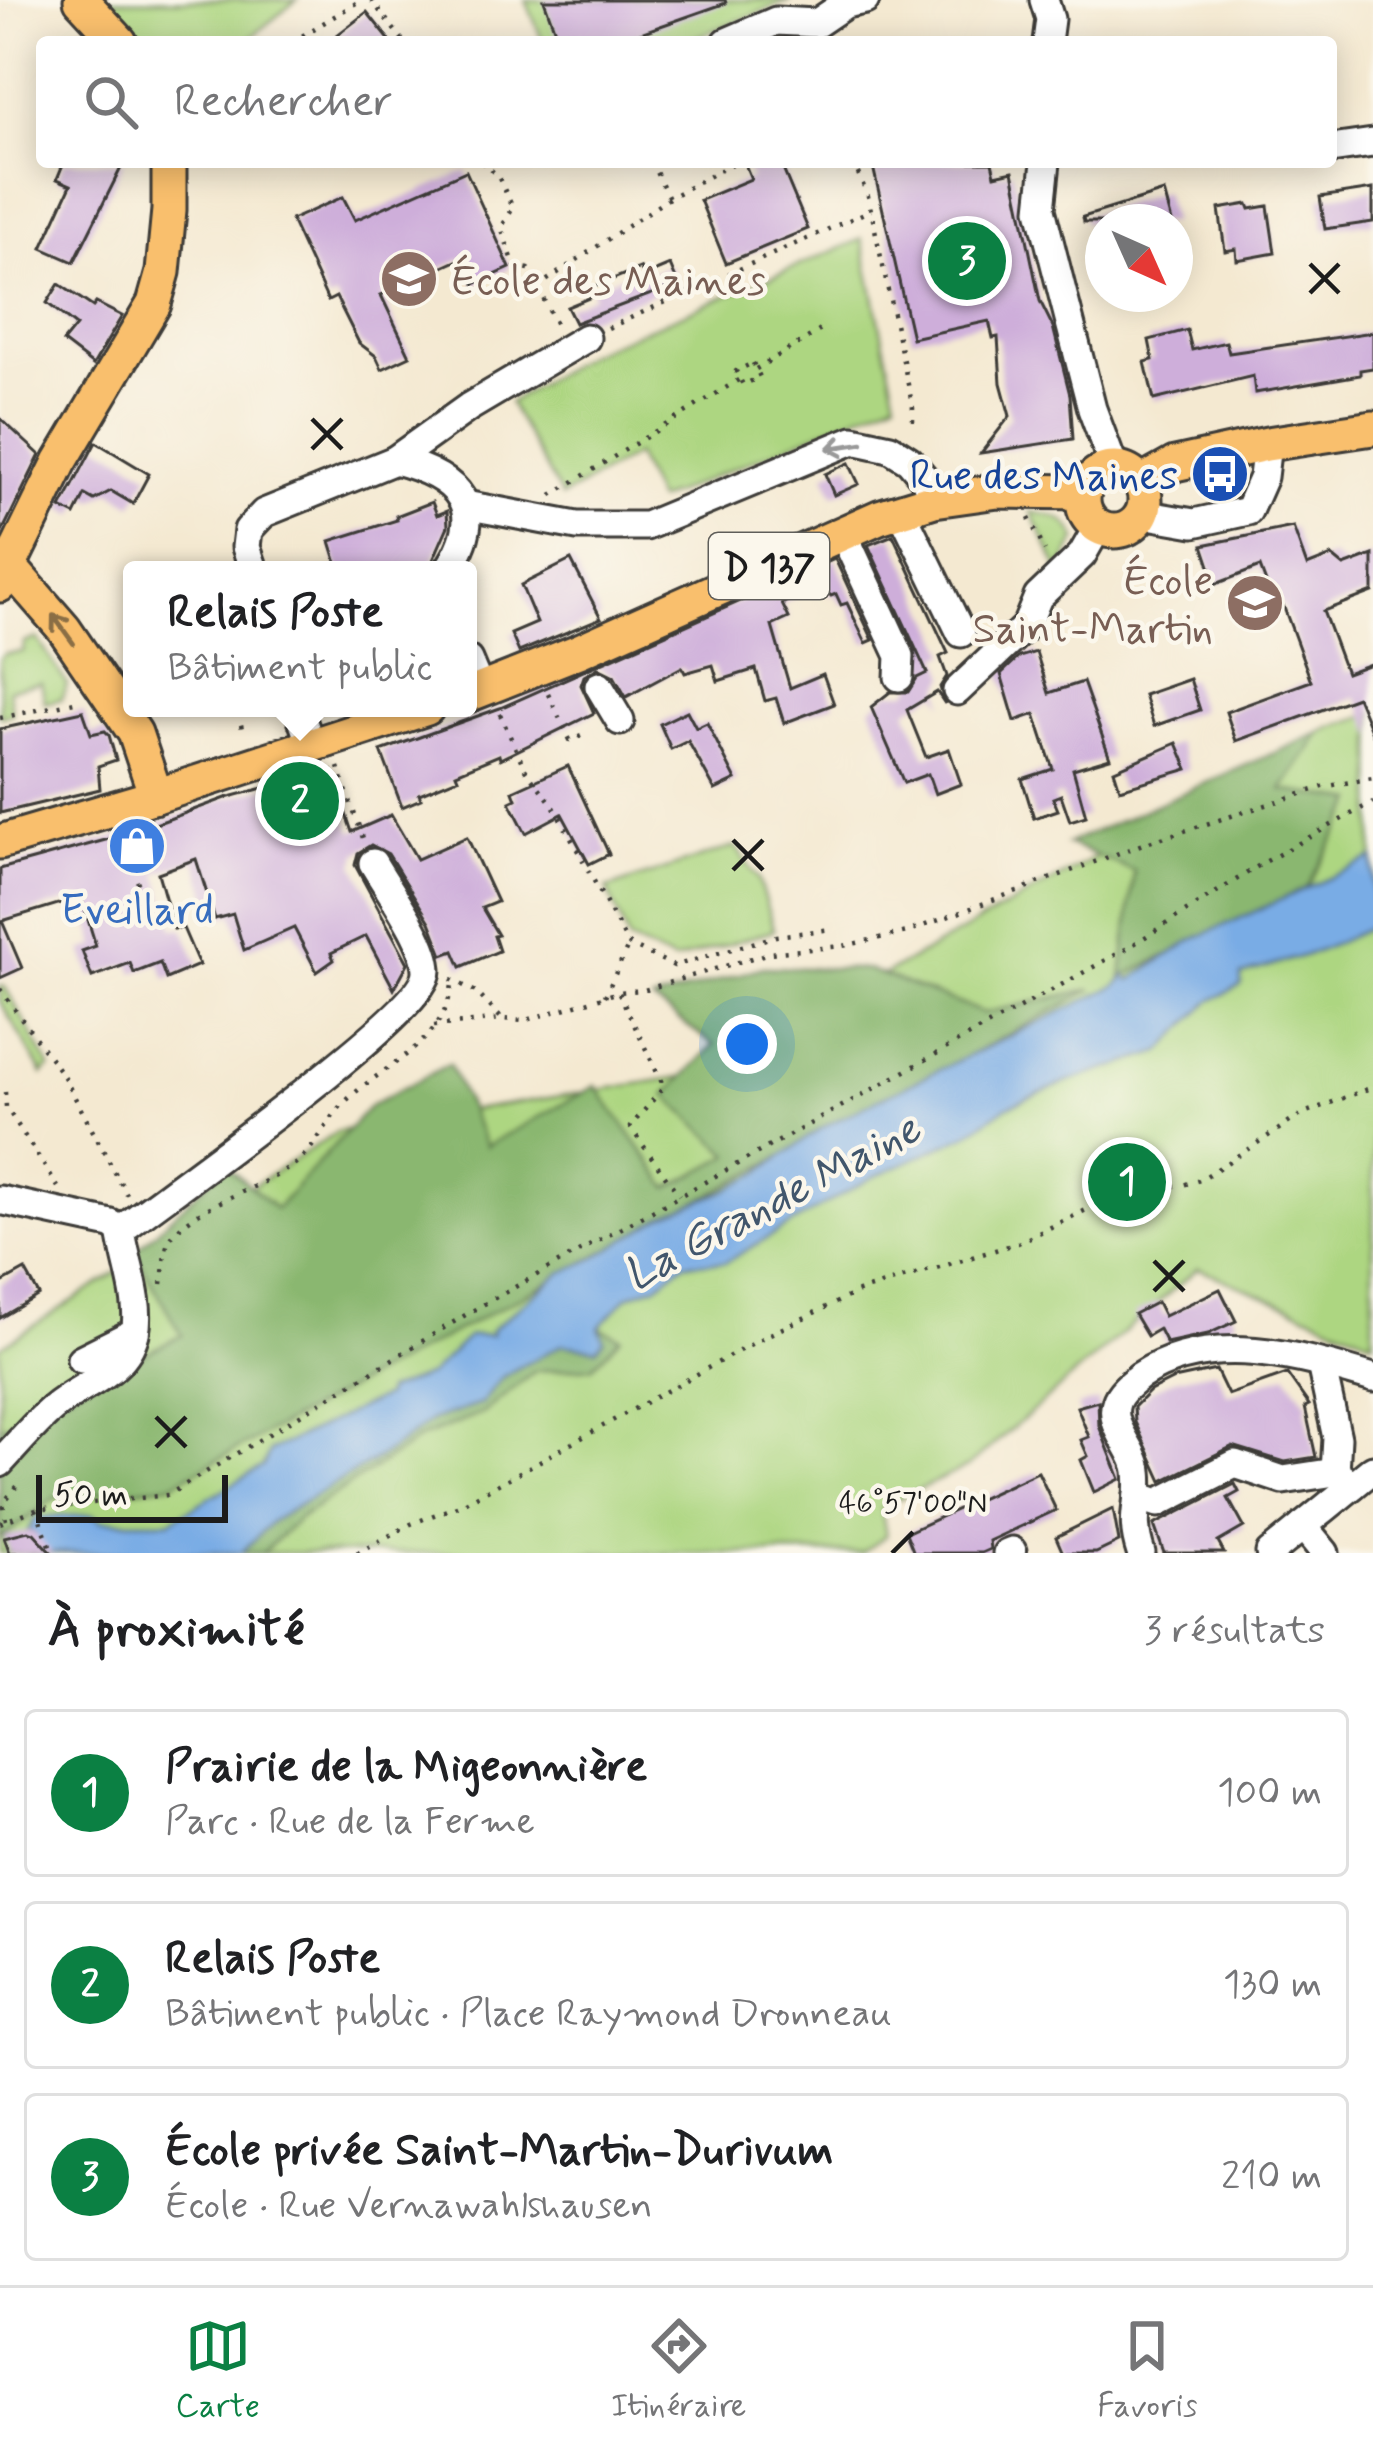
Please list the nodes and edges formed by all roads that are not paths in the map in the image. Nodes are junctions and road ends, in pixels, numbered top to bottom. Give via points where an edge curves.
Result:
1 (80, 0) edge
2 (865, 0) edge
3 (1044, 0) edge
4 (114, 36) edge
5 (742, 36) edge
6 (1048, 36) edge
7 (1373, 143) edge
8 (1337, 148) edge
9 (169, 168) edge
10 (1045, 168) edge
11 (577, 344) road end
12 (1373, 428) edge
13 (1267, 444) junction
14 (395, 460) junction
15 (1133, 488) junction
16 (1084, 492) junction
17 (465, 505) junction
18 (918, 505) junction
19 (1098, 527) junction
20 (842, 533) junction
21 (251, 561) edge
22 (453, 561) edge
23 (5, 576) edge
24 (961, 633) dead end
25 (589, 668) junction
26 (899, 677) dead end
27 (477, 681) edge
28 (957, 691) dead end
29 (123, 716) edge
30 (124, 717) edge
31 (304, 717) edge
32 (398, 717) edge
33 (620, 721) dead end
34 (319, 742) junction
35 (156, 796) junction
36 (0, 842) edge
37 (373, 863) road end
38 (0, 1200) edge
39 (130, 1222) junction
40 (135, 1332) junction
41 (81, 1359) dead end
42 (1321, 1364) junction
43 (1373, 1378) edge
44 (0, 1463) edge
45 (1354, 1475) edge
46 (1138, 1496) junction
47 (1303, 1526) junction
48 (1141, 1553) edge
49 (1270, 1553) edge
50 (1325, 1553) edge

1 - 4 main road
2 - 5 street via 817,23 776,21
3 - 6 street
7 - 8 street
9 - 23 main road via 154,304 60,462
10 - 15 street via 1041,209 1092,409
11 - 14 street
12 - 13 main road
13 - 15 main road via 1175,464
13 - 15 street via 1248,511 1194,523
14 - 17 street via 454,485
14 - 21 street via 264,513 248,530
15 - 16 main road via 1095,475
15 - 19 main road via 1128,528
16 - 18 main road, D 137 via 998,491
16 - 19 main road via 1085,512
18 -> 17 street via 926,479 909,460 853,440 646,526 577,526
17 - 22 street via 470,529
18 - 20 main road, D 137
18 - 24 street
19 - 28 street via 1082,555 1038,597 1026,626
20 - 25 main road, D 137
20 - 26 street via 901,656
29 -> 23 main road via 46,606
25 - 27 main road, D 137 via 535,668
25 - 33 street
35 -> 30 main road
31 - 34 street
32 - 34 main road
34 - 35 main road
35 - 36 main road
37 - 39 street via 440,975
38 - 39 street
39 - 40 street
40 - 41 street
40 - 44 street via 109,1372 54,1407
42 - 43 street
42 - 45 street via 1336,1438
42 - 46 street via 1226,1348 1178,1358 1133,1381 1114,1412 1138,1467
45 - 46 street via 1283,1480 1235,1464 1158,1503
45 - 47 street
46 - 48 street via 1133,1529
47 - 49 street
47 - 50 street

